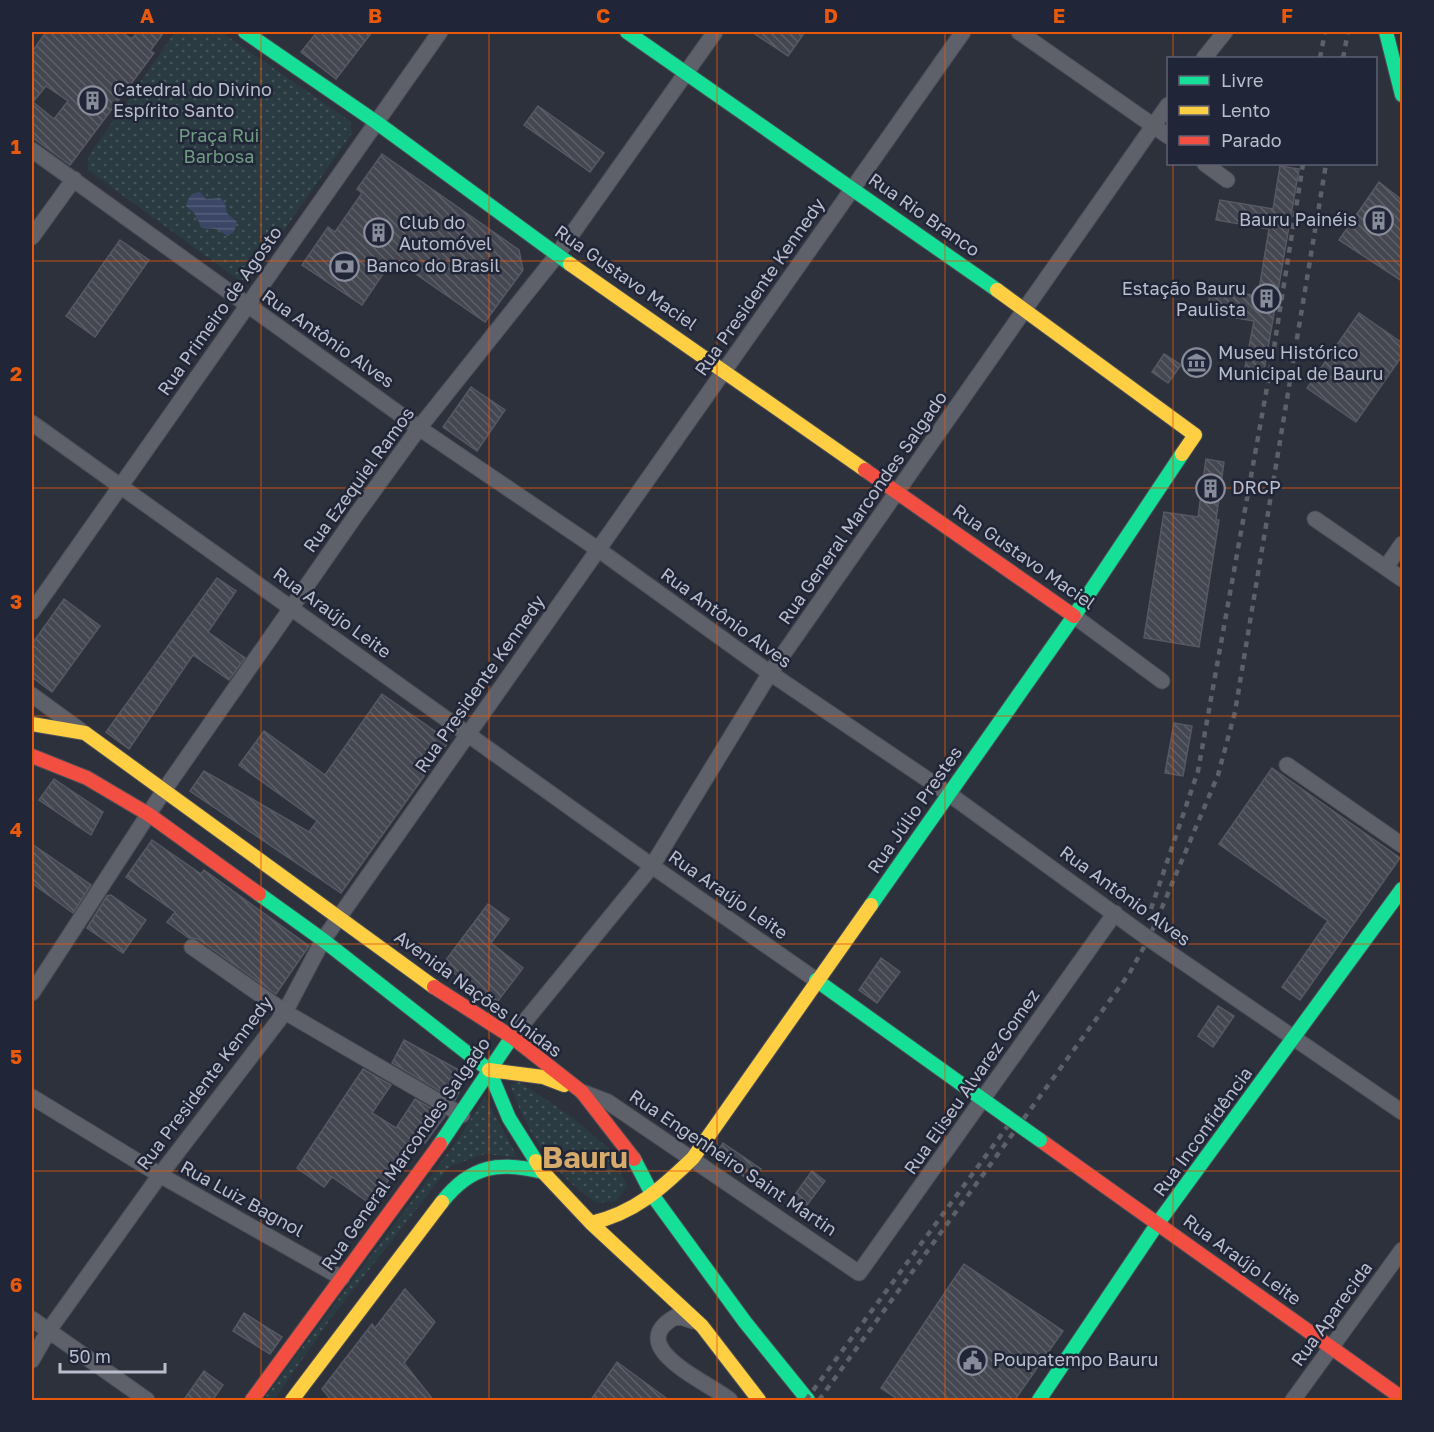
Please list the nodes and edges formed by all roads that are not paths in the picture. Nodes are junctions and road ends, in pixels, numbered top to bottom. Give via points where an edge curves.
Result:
1 (245, 32) edge
2 (440, 32) edge
3 (627, 32) edge
4 (715, 32) edge
5 (963, 32) edge
6 (1019, 32) edge
7 (1225, 32) edge
8 (1386, 32) edge
9 (1205, 57) edge
10 (686, 73) junction
11 (1402, 95) edge
12 (1167, 106) edge
13 (376, 122) junction
14 (1154, 124) junction
15 (1167, 135) edge
16 (32, 150) edge
17 (1206, 165) edge
18 (74, 178) junction
19 (1227, 180) dead end
20 (853, 189) junction
21 (32, 237) edge
22 (557, 255) junction
23 (248, 306) junction
24 (1026, 310) junction
25 (724, 370) junction
26 (32, 423) edge
27 (419, 428) junction
28 (1195, 435) joint
29 (120, 485) junction
30 (899, 492) junction
31 (1316, 519) dead end
32 (1402, 544) edge
33 (599, 550) junction
34 (1386, 567) junction
35 (1402, 579) edge
36 (292, 608) junction
37 (32, 612) edge
38 (1074, 616) junction
39 (770, 674) junction
40 (1162, 681) dead end
41 (32, 695) edge
42 (32, 724) edge
43 (85, 734) junction
44 (468, 734) junction
45 (32, 756) edge
46 (1287, 765) dead end
47 (165, 789) junction
48 (949, 794) junction
49 (148, 814) junction
50 (1402, 845) edge
51 (652, 866) junction
52 (1402, 889) edge
53 (1115, 913) junction
54 (341, 916) junction
55 (322, 940) junction
56 (192, 947) dead end
57 (816, 980) junction
58 (32, 993) edge
59 (285, 1012) junction
60 (512, 1037) junction
61 (1295, 1037) junction
62 (489, 1070) junction
63 (582, 1092) junction
64 (32, 1097) edge
65 (984, 1100) junction
66 (1402, 1112) edge
67 (462, 1115) junction
68 (693, 1158) junction
69 (543, 1172) junction
70 (160, 1175) junction
71 (653, 1196) junction
72 (591, 1223) junction
73 (1158, 1223) junction
74 (1402, 1250) edge
75 (859, 1273) joint
76 (342, 1278) junction
77 (677, 1302) junction
78 (32, 1319) edge
79 (702, 1326) junction
80 (49, 1330) junction
81 (1331, 1348) junction
82 (32, 1360) edge
83 (1402, 1398) edge
84 (147, 1401) edge
85 (252, 1401) edge
86 (292, 1401) edge
87 (718, 1401) edge
88 (730, 1401) edge
89 (759, 1401) edge
90 (808, 1401) edge
91 (1038, 1401) edge
92 (1293, 1401) edge

1 - 13 street, Rua Gustavo Maciel
2 - 13 street, Rua Primeiro de Agosto
3 - 10 street, Rua Rio Branco
4 - 10 street, Rua Ezequiel Ramos
5 - 20 street, Rua Presidente Kennedy
6 - 14 street
7 - 9 street
8 - 11 street
10 - 20 street, Rua Rio Branco
10 - 22 street, Rua Ezequiel Ramos
12 - 14 street, Rua General Marcondes Salgado
13 - 22 street, Rua Gustavo Maciel
13 - 23 street, Rua Primeiro de Agosto
14 - 15 street
14 - 24 street, Rua General Marcondes Salgado
16 - 18 street, Rua Antônio Alves
17 - 19 street
18 - 21 street
18 - 23 street, Rua Antônio Alves
20 - 24 street, Rua Rio Branco
20 - 25 street, Rua Presidente Kennedy
22 - 25 street, Rua Gustavo Maciel
22 - 27 street, Rua Ezequiel Ramos
23 - 27 street, Rua Antônio Alves
23 - 29 street, Rua Primeiro de Agosto
24 - 28 street, Rua Rio Branco
24 - 30 street, Rua General Marcondes Salgado
25 - 30 street, Rua Gustavo Maciel
25 - 33 street, Rua Presidente Kennedy
26 - 29 street, Rua Araújo Leite
27 - 33 street, Rua Antônio Alves
27 - 36 street, Rua Ezequiel Ramos
28 - 38 street, Rua Júlio Prestes
29 - 36 street, Rua Araújo Leite
29 - 37 street, Rua Primeiro de Agosto
30 - 38 street, Rua Gustavo Maciel
30 - 39 street, Rua General Marcondes Salgado
31 - 34 street
32 - 34 street
33 - 39 street, Rua Antônio Alves
33 - 44 street, Rua Presidente Kennedy
34 - 35 street
36 - 44 street, Rua Araújo Leite
36 - 47 street, Rua Ezequiel Ramos
38 - 40 street, Rua Gustavo Maciel
38 - 48 street, Rua Júlio Prestes
39 - 48 street, Rua Antônio Alves
39 - 51 street, Rua General Marcondes Salgado
41 - 43 street
42 - 43 street, Avenida Nações Unidas
43 - 47 street, Avenida Nações Unidas
44 - 51 street, Rua Araújo Leite
44 - 54 street, Rua Presidente Kennedy
45 - 49 street via 87,778
46 - 50 street
47 - 49 street, Rua Ezequiel Ramos
47 - 54 street, Avenida Nações Unidas
48 - 53 street, Rua Antônio Alves
48 - 57 street, Rua Júlio Prestes
49 - 55 street
49 - 58 street, Rua Ezequiel Ramos
51 - 57 street, Rua Araújo Leite
51 - 60 street, Rua General Marcondes Salgado
52 - 61 street, Rua Inconfidência
53 - 61 street, Rua Antônio Alves
53 - 65 street, Rua Eliseu Alvarez Gomez
54 - 55 street, Rua Presidente Kennedy
54 - 60 street, Avenida Nações Unidas via 435,988
55 - 59 street, Rua Presidente Kennedy
55 - 62 street
56 - 59 street
57 - 65 street, Rua Araújo Leite
57 - 68 street, Rua Júlio Prestes
59 - 67 street
59 - 70 street, Rua Presidente Kennedy
60 - 62 street, Rua General Marcondes Salgado
60 - 63 street, Avenida Nações Unidas
61 - 66 street, Rua Antônio Alves
61 - 73 street, Rua Inconfidência
62 - 63 street via 543,1077
62 - 67 street, Rua General Marcondes Salgado
62 - 69 street via 509,1118
63 - 68 street, Rua Engenheiro Saint Martin via 608,1102
63 - 71 street, Avenida Nações Unidas via 640,1166
64 - 70 street, Rua Luiz Bagnol
65 - 73 street, Rua Araújo Leite, bridge
65 - 75 street, Rua Eliseu Alvarez Gomez
67 - 76 street, Rua General Marcondes Salgado
68 - 71 street, Rua Júlio Prestes
68 - 75 street, Rua Engenheiro Saint Martin
69 - 72 street
69 - 86 street via 512,1164 471,1172 452,1188
70 - 76 street, Rua Luiz Bagnol
70 - 80 street, Rua Presidente Kennedy
71 - 72 street, Rua Júlio Prestes via 618,1218
71 - 90 street, Avenida Nações Unidas
72 - 77 street
73 - 81 street, Rua Araújo Leite
73 - 91 street, Rua Inconfidência
74 - 81 street, Rua Aparecida
76 - 85 street, Rua General Marcondes Salgado
77 - 79 street
77 - 87 street via 656,1327 654,1344 665,1361
78 - 80 street
79 - 88 street via 677,1316 656,1337 671,1361
79 - 89 street
80 - 82 street, Rua Presidente Kennedy
80 - 84 street
81 - 83 street, Rua Araújo Leite
81 - 92 street, Rua Aparecida

